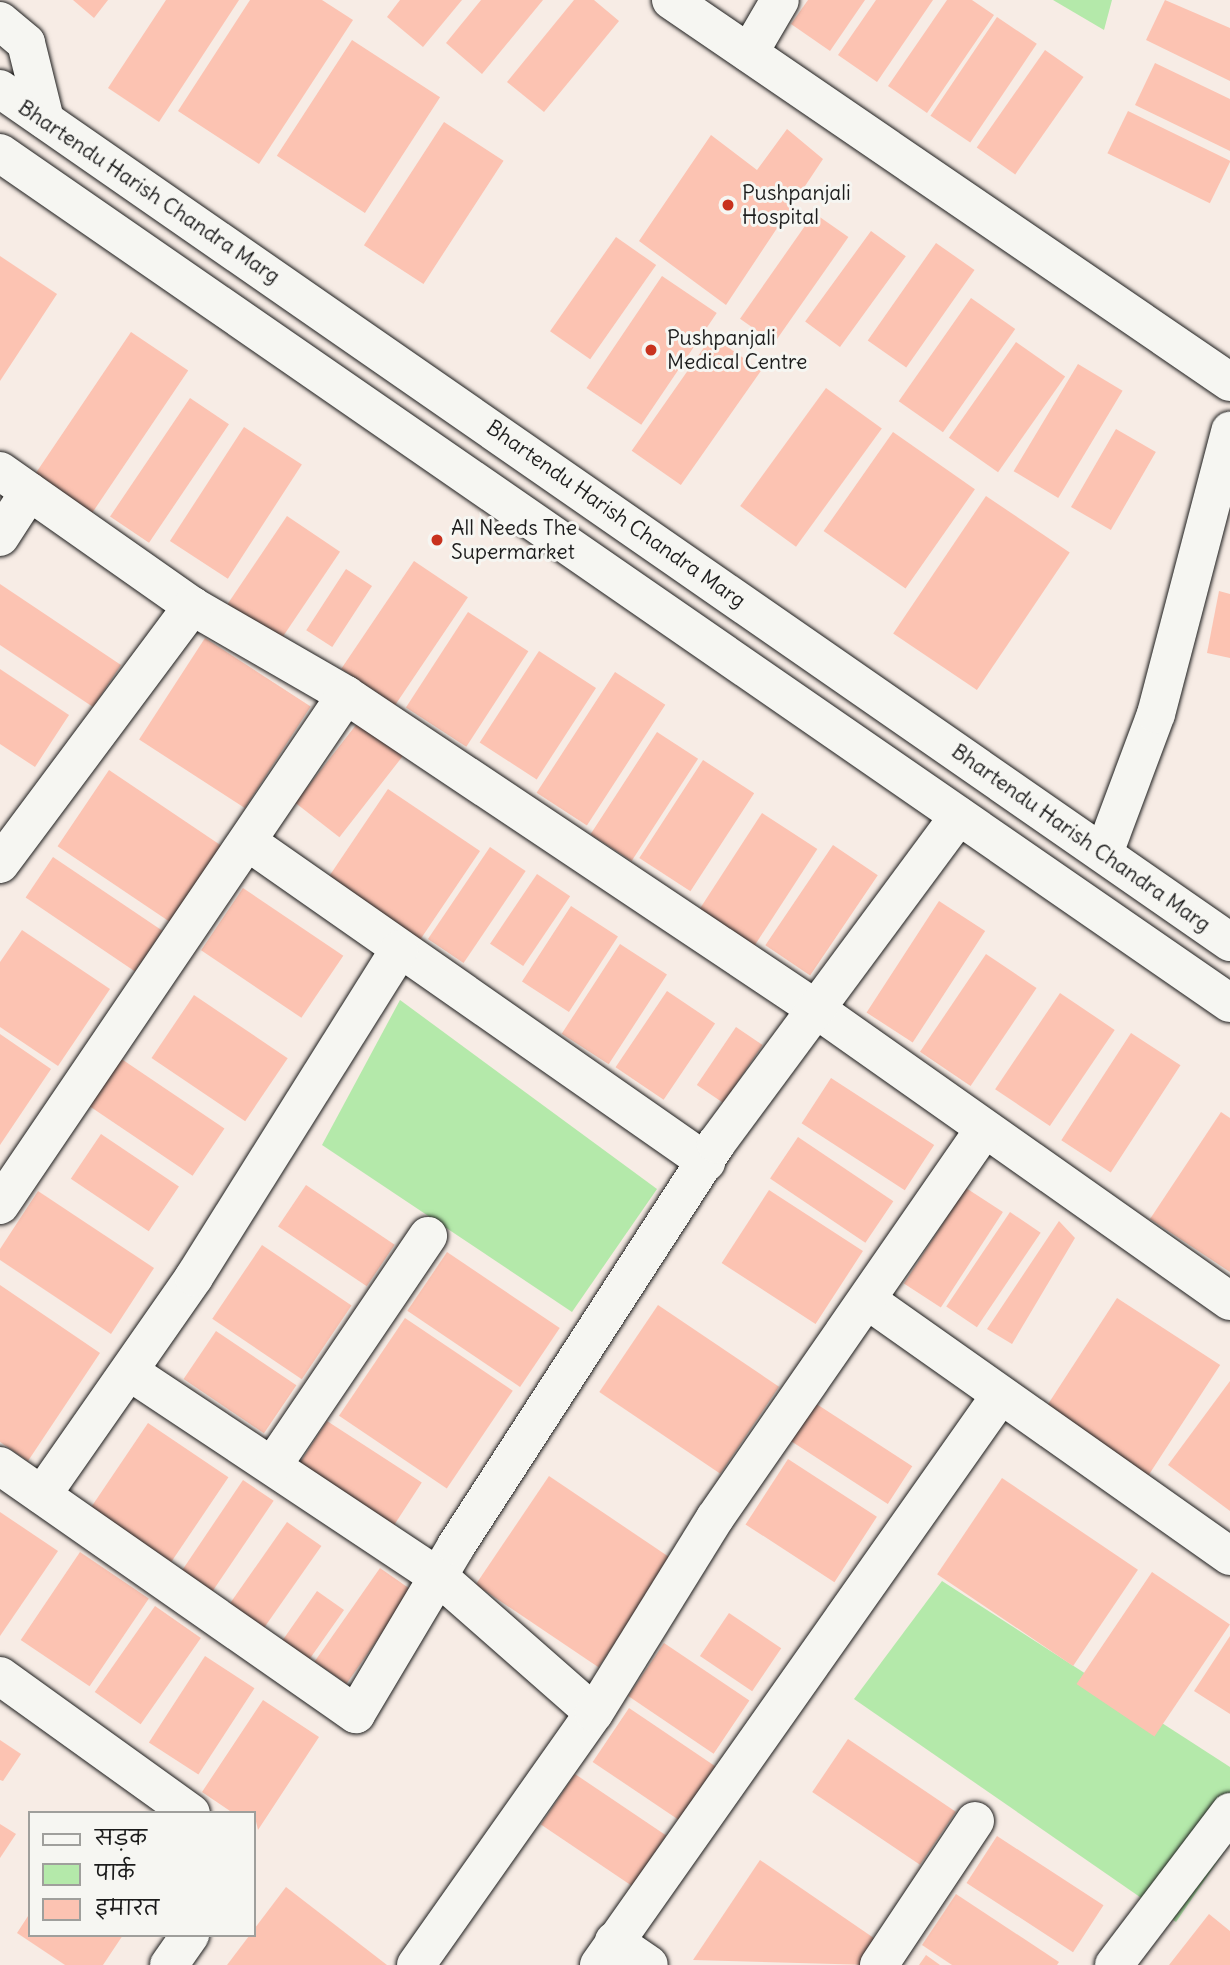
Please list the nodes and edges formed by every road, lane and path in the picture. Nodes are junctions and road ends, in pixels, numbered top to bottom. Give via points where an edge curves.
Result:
1 (671, 0) edge
2 (780, 0) edge
3 (0, 20) edge
4 (749, 53) junction
5 (0, 89) edge
6 (45, 121) junction
7 (0, 153) edge
8 (1230, 382) edge
9 (1230, 431) edge
10 (15, 482) edge
11 (0, 537) edge
12 (192, 606) junction
13 (346, 695) junction
14 (959, 816) junction
15 (248, 842) junction
16 (1104, 853) junction
17 (0, 864) edge
18 (1230, 942) edge
19 (399, 950) junction
20 (1230, 1003) edge
21 (813, 1007) junction
22 (982, 1132) junction
23 (706, 1162) junction
24 (0, 1205) edge
25 (428, 1236) dead end
26 (867, 1300) junction
27 (1230, 1301) edge
28 (130, 1372) junction
29 (1000, 1396) junction
30 (275, 1462) junction
31 (0, 1466) edge
32 (42, 1495) junction
33 (1230, 1556) edge
34 (439, 1577) junction
35 (0, 1676) edge
36 (594, 1713) junction
37 (188, 1811) edge
38 (1230, 1812) edge
39 (975, 1821) dead end
40 (189, 1937) edge
41 (606, 1953) edge
42 (169, 1965) edge
43 (416, 1965) edge
44 (649, 1965) edge
45 (879, 1965) edge
46 (1114, 1965) edge

1 - 4 street
2 - 4 street
3 - 6 street via 26,43
4 - 8 street
5 - 6 street, Bhartendu Harish Chandra Marg
6 - 16 street, Bhartendu Harish Chandra Marg
7 - 14 street
9 - 16 street via 1156,714
10 - 11 street
10 - 12 street
12 - 13 street
12 - 17 street
13 - 15 street
13 - 21 street
14 - 20 street
14 - 21 street
15 - 19 street
15 - 24 street
16 - 18 street, Bhartendu Harish Chandra Marg
19 - 23 street
19 - 28 street
21 - 22 street
21 - 23 street
22 - 26 street
22 - 27 street
23 - 34 street
25 - 30 street
26 - 29 street
26 - 36 street via 715,1518
28 - 30 street
28 - 32 street
29 - 33 street
29 - 41 street
30 - 34 street
31 - 32 street
32 - 34 street via 356,1714
34 - 36 street
35 - 37 street
36 - 43 street
38 - 46 street
39 - 45 street
40 - 42 street
41 - 44 street

